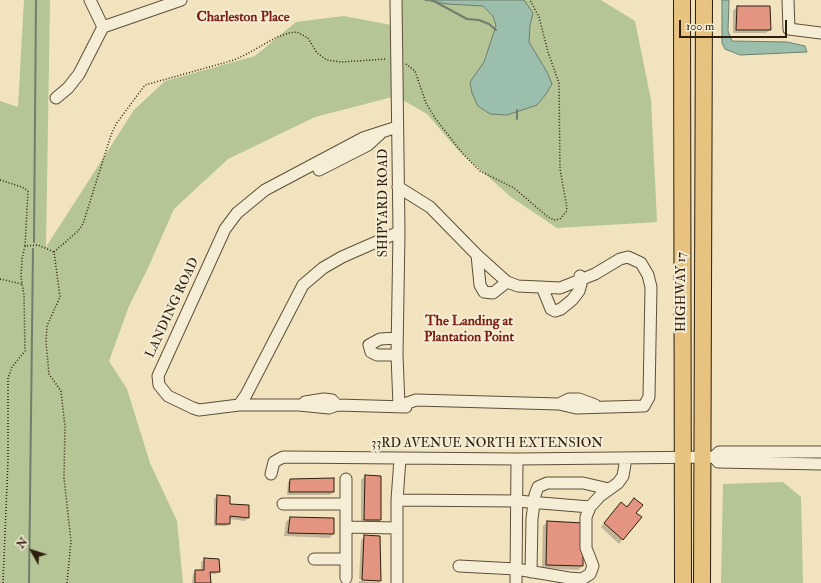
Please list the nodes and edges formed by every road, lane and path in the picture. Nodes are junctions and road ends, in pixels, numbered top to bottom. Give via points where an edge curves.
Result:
1 (90, 0) edge
2 (181, 0) edge
3 (396, 0) edge
4 (530, 0) edge
5 (682, 0) edge
6 (704, 0) edge
7 (788, 0) edge
8 (103, 27) junction
9 (821, 33) edge
10 (396, 60) junction
11 (56, 98) dead end
12 (398, 127) junction
13 (0, 180) edge
14 (398, 187) junction
15 (399, 232) junction
16 (25, 246) junction
17 (54, 252) junction
18 (477, 255) junction
19 (580, 278) junction
20 (0, 279) edge
21 (507, 282) junction
22 (22, 284) junction
23 (542, 287) junction
24 (397, 338) junction
25 (397, 355) junction
26 (242, 400) junction
27 (399, 406) junction
28 (821, 452) edge
29 (708, 456) junction
30 (626, 458) junction
31 (682, 458) junction
32 (400, 459) junction
33 (517, 459) junction
34 (821, 464) edge
35 (271, 474) dead end
36 (346, 479) dead end
37 (609, 489) junction
38 (397, 500) junction
39 (517, 501) junction
40 (533, 503) junction
41 (283, 504) dead end
42 (346, 504) junction
43 (590, 507) junction
44 (346, 527) junction
45 (397, 528) junction
46 (314, 559) dead end
47 (346, 559) junction
48 (459, 566) dead end
49 (516, 569) junction
50 (531, 572) junction
51 (346, 578) dead end
52 (3, 583) edge
53 (67, 583) edge
54 (397, 583) edge
55 (516, 583) edge
56 (683, 583) edge
57 (702, 583) edge

1 - 8 street
2 - 8 street
3 - 10 street, SHIPYARD ROAD
4 - 10 path via 539,17 559,83 560,169 567,208 560,219 548,217 514,188 480,170 443,130 426,103 415,71 410,65
5 - 31 highway, HIGHWAY 17
6 - 29 highway, HIGHWAY 17
7 - 9 street via 789,29
8 - 11 street via 79,74
10 - 12 street, SHIPYARD ROAD
10 - 17 path via 327,60 317,53 308,38 297,32 277,37 234,60 145,85 116,124 111,135 83,224
12 - 14 street, SHIPYARD ROAD
12 - 26 street, LANDING ROAD via 380,134 368,145 322,164 252,203 236,214 225,229 158,376 159,385 168,396 186,404 195,402 213,407
13 - 16 path via 28,191
14 - 15 street, SHIPYARD ROAD
14 - 18 street via 430,207
15 - 24 street, SHIPYARD ROAD
15 - 26 street via 342,257 323,268 303,285
16 - 17 path via 38,245
16 - 22 path via 20,277
17 - 53 path via 60,297 47,326 46,342 49,374 61,391 65,427 64,478 71,541
18 - 21 street
18 - 21 street via 480,285 484,292 493,293
19 - 23 street via 560,288
19 - 23 street via 579,291 562,309 556,311 551,309
19 - 27 street, LANDING ROAD via 628,257 641,263 648,275 651,287 649,397 644,406 576,408 559,404 439,402 423,406
20 - 22 path
21 - 23 street via 518,286
22 - 52 path via 25,351 12,367 8,378 8,461
24 - 25 street, SHIPYARD ROAD
24 - 25 street via 380,339 369,345 371,352 377,355
25 - 27 street, SHIPYARD ROAD
26 - 27 street, LANDING ROAD via 329,408 337,405
28 - 29 street, 33RD AVENUE NORTH EXTENSION via 719,452
29 - 31 street, 33RD AVENUE NORTH EXTENSION
29 - 34 street, 33RD AVENUE NORTH EXTENSION via 718,462
29 - 57 highway, HIGHWAY 17
30 - 31 street, 33RD AVENUE NORTH EXTENSION
30 - 33 street, 33RD AVENUE NORTH EXTENSION
30 - 37 street via 623,476
31 - 56 highway, HIGHWAY 17
32 - 33 street, 33RD AVENUE NORTH EXTENSION
32 - 35 street, 33RD AVENUE NORTH EXTENSION via 283,457 274,462
32 - 38 street
33 - 39 street
36 - 42 street
37 - 40 street via 583,483 547,483 538,487
37 - 43 street
38 - 39 street
38 - 45 street
39 - 40 street
39 - 49 street
40 - 43 street
40 - 50 street
41 - 42 street
42 - 44 street
43 - 50 street via 585,531 586,548 593,566 590,574 582,579
44 - 45 street
44 - 47 street
45 - 54 street
46 - 47 street
47 - 51 street
48 - 49 street
49 - 50 street
49 - 55 street

